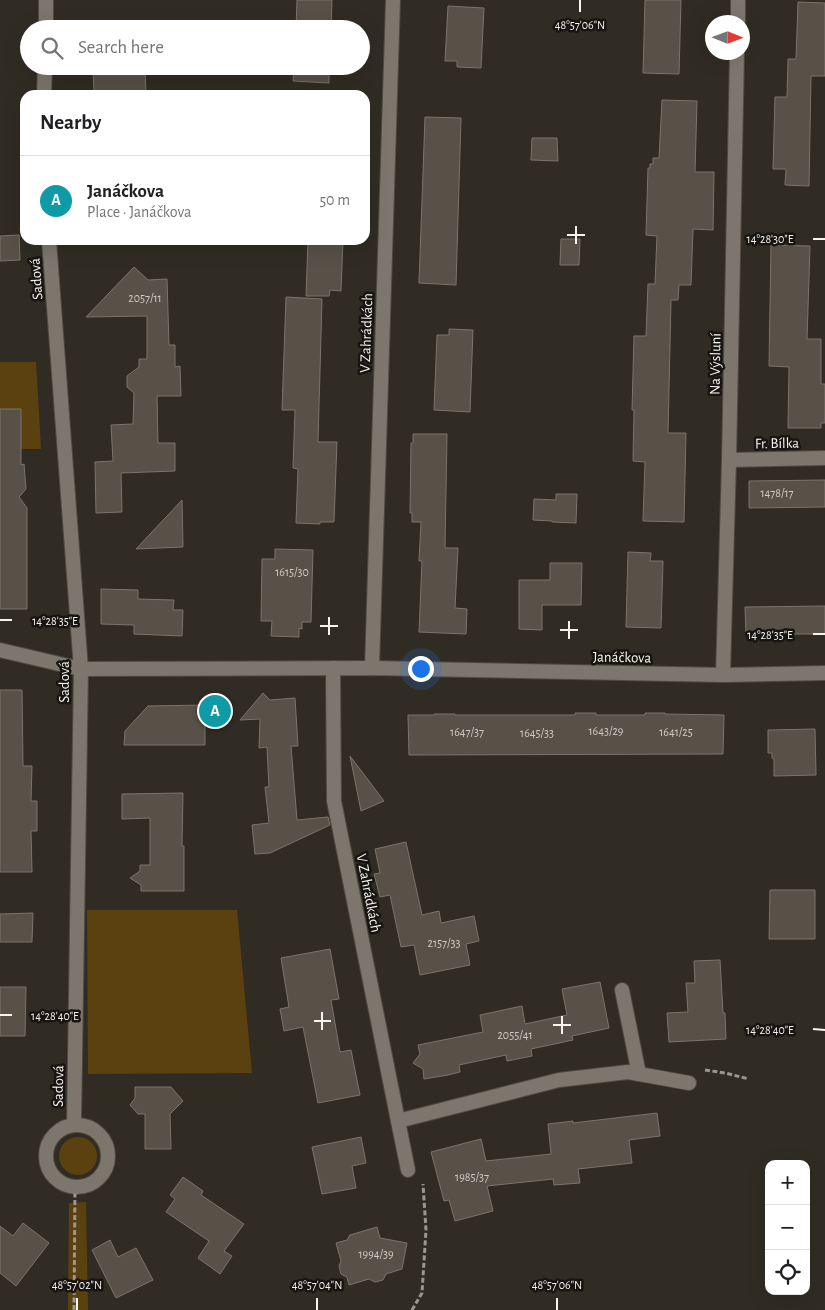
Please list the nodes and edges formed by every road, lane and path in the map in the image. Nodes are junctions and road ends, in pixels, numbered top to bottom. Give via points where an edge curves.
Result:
1 (46, 0) edge
2 (393, 0) edge
3 (738, 0) edge
4 (738, 15) edge
5 (46, 20) edge
6 (737, 60) edge
7 (45, 75) edge
8 (44, 90) edge
9 (50, 245) edge
10 (825, 458) edge
11 (730, 460) junction
12 (0, 650) edge
13 (333, 668) junction
14 (372, 668) junction
15 (81, 669) junction
16 (825, 673) edge
17 (723, 675) junction
18 (622, 990) dead end
19 (639, 1074) junction
20 (749, 1079) dead end
21 (689, 1082) joint
22 (398, 1121) junction
23 (74, 1124) junction
24 (408, 1170) joint
25 (75, 1187) junction
26 (74, 1310) edge
27 (412, 1310) edge

1 - 5 street
2 - 14 street, V Zahrádkách
3 - 4 street
6 - 11 street, Na Výsluní
7 - 8 street
9 - 15 street, Sadová
10 - 11 street, Fr. Bílka
11 - 17 street, Na Výsluní
12 - 15 street, Janáčkova
13 - 14 street, Janáčkova
13 - 15 street, Janáčkova
13 - 22 street, V Zahrádkách via 334,801
14 - 17 street, Janáčkova
15 - 23 street, Sadová
16 - 17 street, Janáčkova
18 - 19 street
19 - 21 street
19 - 22 street via 628,1072 559,1080
20 - 21 path via 691,1069
22 - 24 street, V Zahrádkách
23 - 25 street, Sadová via 64,1127 49,1141 46,1161 56,1179
23 - 25 street, Sadová via 94,1129 102,1136 109,1155 102,1175 95,1182
24 - 27 path via 422,1167 426,1230 422,1293
25 - 26 path

